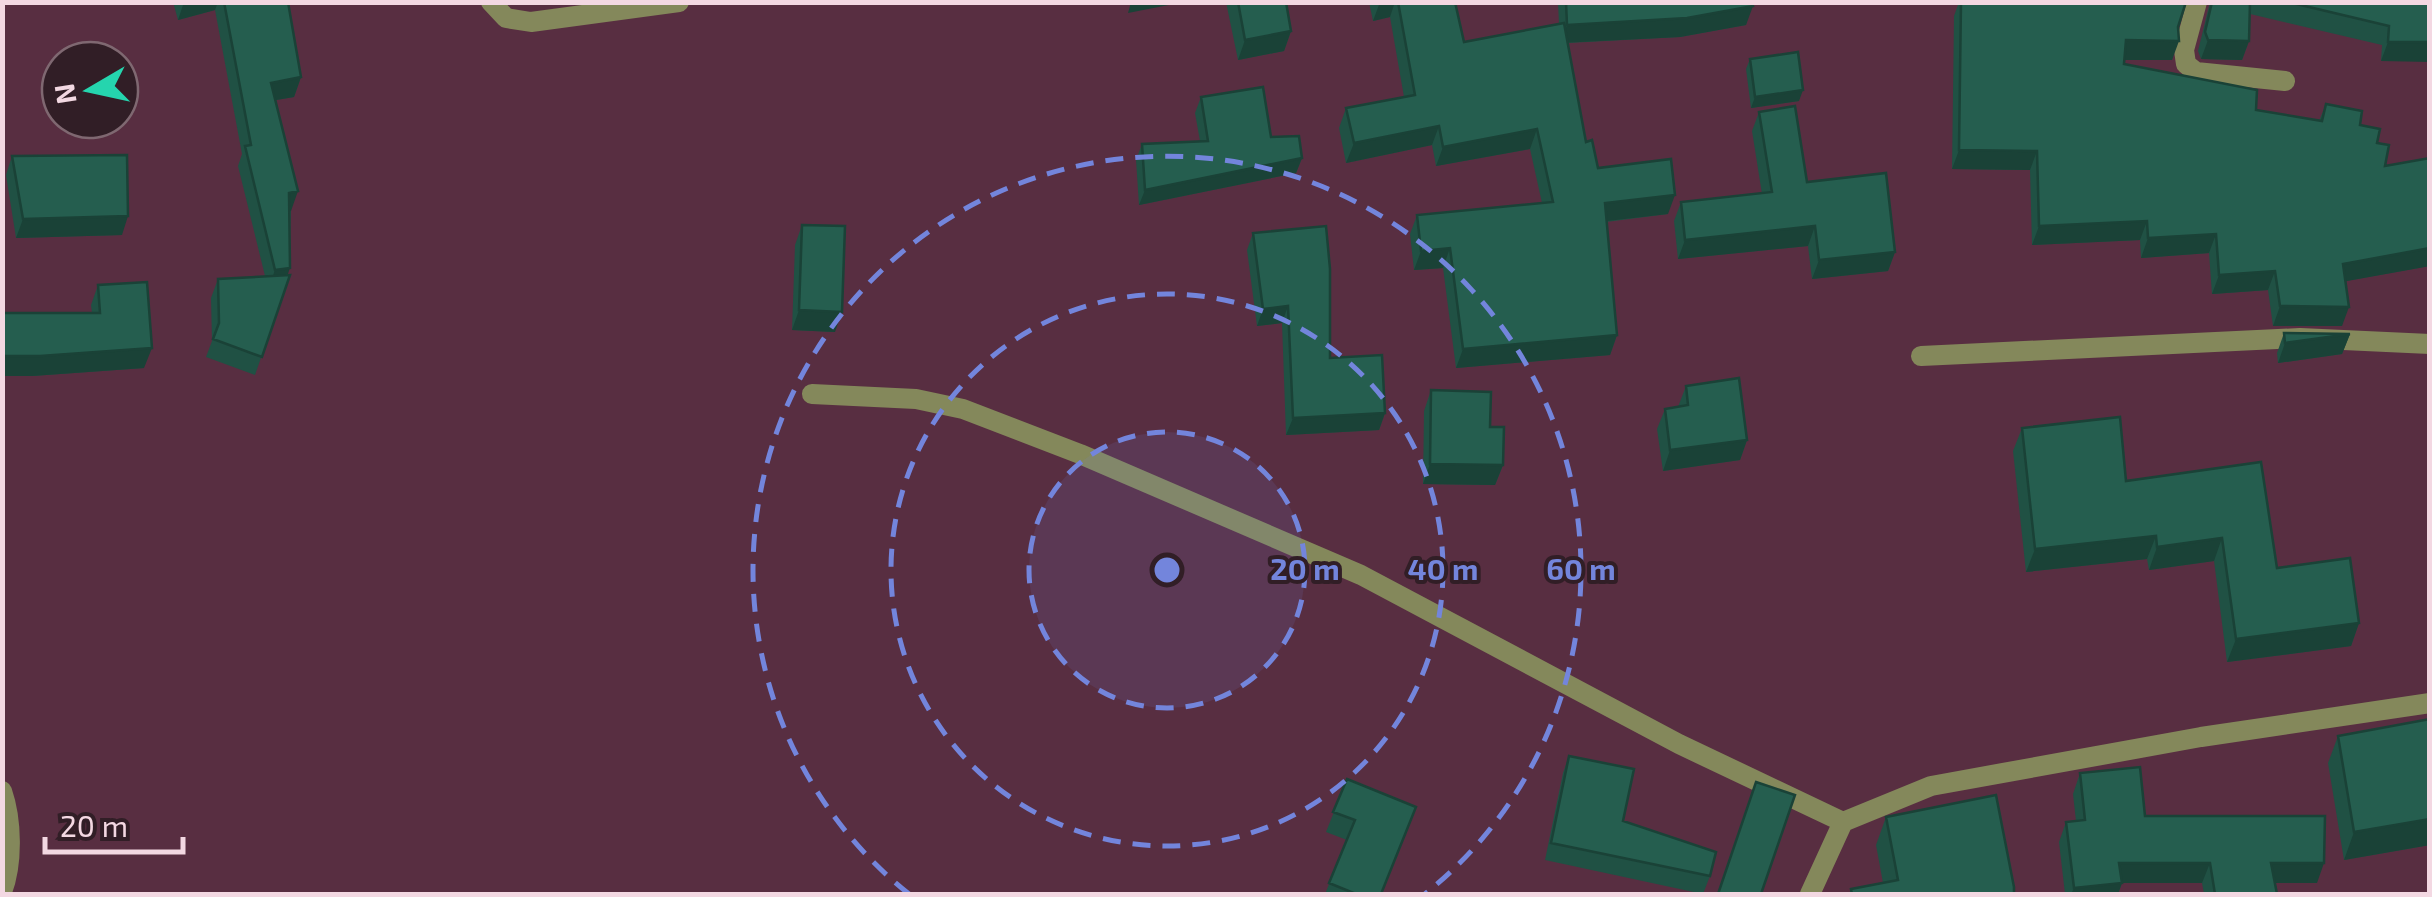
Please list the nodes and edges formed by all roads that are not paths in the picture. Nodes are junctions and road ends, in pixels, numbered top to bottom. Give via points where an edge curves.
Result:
1 (491, 2) edge
2 (679, 2) edge
3 (2198, 2) edge
4 (2285, 81) dead end
5 (2430, 344) edge
6 (1921, 356) dead end
7 (812, 394) dead end
8 (2430, 702) edge
9 (2, 791) edge
10 (1843, 822) junction
11 (2, 892) edge
12 (1810, 894) edge

1 - 2 street via 506,18 531,22
3 - 4 street via 2186,64 2196,72
5 - 6 street via 2300,338
7 - 10 street via 916,399 962,409 1080,454 1361,575 1679,744
8 - 10 street via 1930,786
9 - 11 street via 8,806
10 - 12 street

